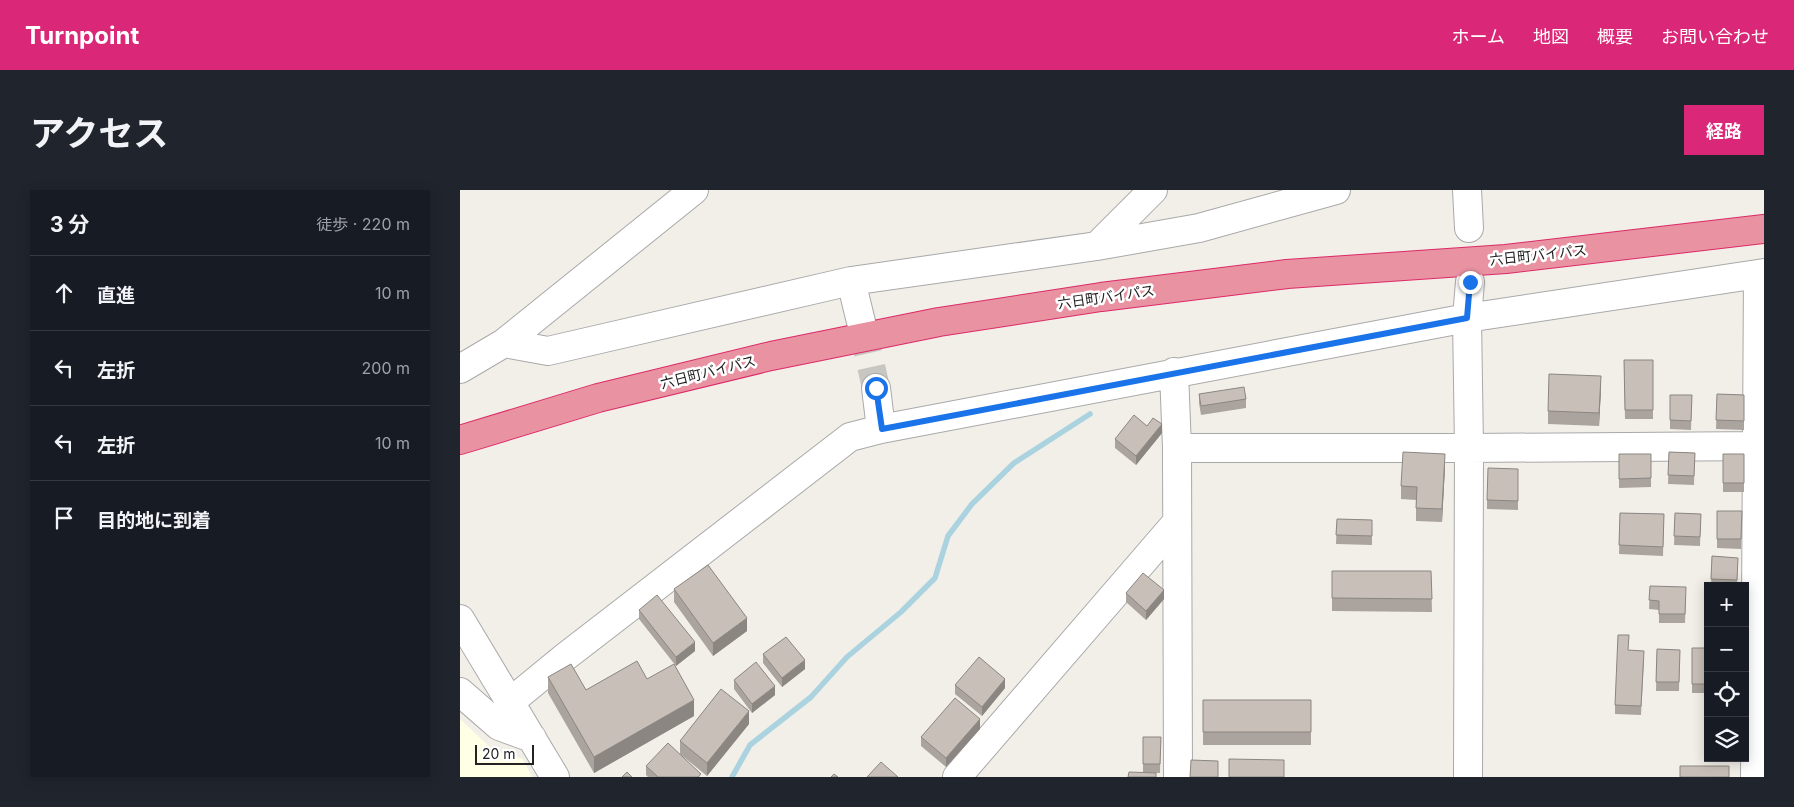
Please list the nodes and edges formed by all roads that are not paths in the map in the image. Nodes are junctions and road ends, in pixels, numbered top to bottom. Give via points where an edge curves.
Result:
1 (694, 190) edge
2 (1153, 190) edge
3 (1336, 190) edge
4 (1467, 190) edge
5 (1469, 228) dead end
6 (1764, 229) edge
7 (1097, 246) junction
8 (1761, 274) edge
9 (851, 281) junction
10 (1470, 282) dead end
11 (1467, 318) junction
12 (862, 326) tunnel mouth
13 (504, 343) junction
14 (460, 369) edge
15 (1174, 372) junction
16 (876, 388) tunnel mouth
17 (882, 429) junction
18 (460, 440) edge
19 (1761, 446) edge
20 (1177, 448) junction
21 (1469, 448) junction
22 (1177, 522) junction
23 (460, 619) edge
24 (460, 692) edge
25 (509, 703) junction
26 (532, 738) junction
27 (555, 777) edge
28 (957, 777) edge
29 (1178, 777) edge
30 (1468, 777) edge
31 (1755, 777) edge

1 - 13 street
2 - 7 street
3 - 7 street via 1199,228
4 - 5 street
6 - 18 highway, 六日町バイパス via 1506,259 1287,274 1101,297 939,322 771,356 637,389
7 - 9 street
8 - 11 street
8 - 19 street
9 - 12 street
9 - 13 street via 548,351
10 - 11 street
11 - 15 street
11 - 21 street
13 - 14 street
15 - 17 street
15 - 20 street
16 - 17 street
17 - 25 street via 850,437
19 - 21 street
19 - 31 street
20 - 21 street
20 - 22 street
21 - 30 street
22 - 28 street
22 - 29 street
23 - 25 street
24 - 26 street via 500,726
25 - 26 street
26 - 27 street

